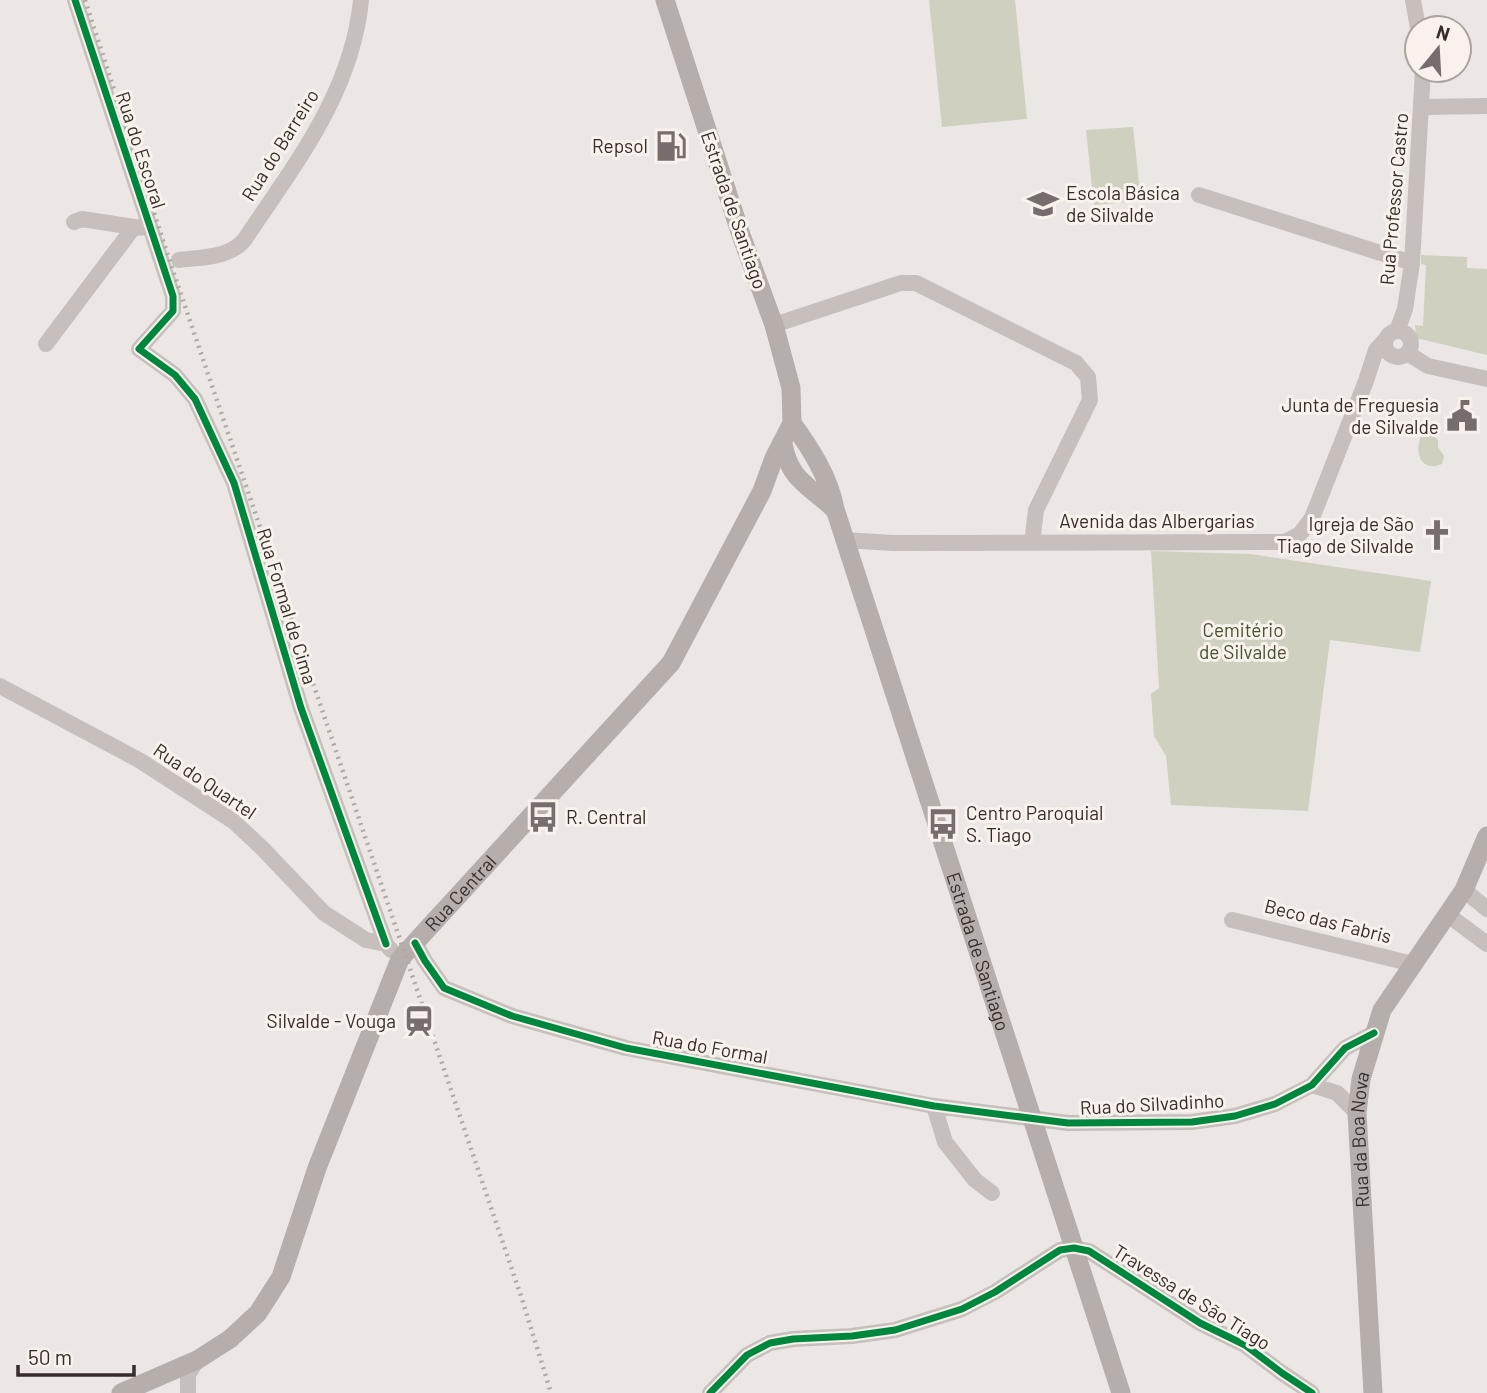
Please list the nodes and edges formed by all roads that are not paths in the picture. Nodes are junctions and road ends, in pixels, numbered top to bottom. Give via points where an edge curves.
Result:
1 (75, 0) edge
2 (361, 0) edge
3 (665, 0) edge
4 (1423, 84) edge
5 (1487, 106) edge
6 (1423, 107) junction
7 (1199, 195) dead end
8 (74, 222) dead end
9 (142, 228) junction
10 (179, 260) dead end
11 (1412, 263) junction
12 (173, 311) joint
13 (774, 325) junction
14 (1391, 335) junction
15 (46, 344) dead end
16 (1401, 355) junction
17 (1487, 379) edge
18 (1366, 381) junction
19 (792, 434) junction
20 (822, 470) junction
21 (773, 477) junction
22 (835, 509) junction
23 (845, 540) junction
24 (1032, 543) junction
25 (0, 686) edge
26 (1487, 836) edge
27 (1464, 890) junction
28 (1487, 909) edge
29 (1448, 915) junction
30 (1232, 920) dead end
31 (415, 943) junction
32 (386, 944) junction
33 (1487, 944) edge
34 (400, 959) junction
35 (1413, 964) junction
36 (1374, 1034) junction
37 (1312, 1085) junction
38 (934, 1106) junction
39 (1357, 1114) junction
40 (1031, 1119) junction
41 (992, 1193) dead end
42 (1074, 1248) junction
43 (197, 1360) junction
44 (121, 1393) edge
45 (188, 1393) edge
46 (710, 1393) edge
47 (1121, 1393) edge
48 (1312, 1393) edge
49 (1374, 1393) edge

1 - 9 street, Rua do Escoral
2 - 10 street, Rua do Barreiro via 336,97 246,239 230,252
3 - 13 main road, Estrada de Santiago
4 - 6 street, Rua Professor Castro
5 - 6 street
6 - 11 street, Rua Professor Castro
7 - 11 street
8 - 9 street, Rua do Escoral via 82,219
9 - 12 street, Rua do Escoral via 173,296
9 - 15 street, Rua do Escoral
11 - 14 street, Rua Professor Castro via 1405,309
12 - 32 street, Rua Formal de Cima via 138,349 175,375 195,398 234,483 301,708
13 - 19 main road, Estrada de Santiago via 791,388
13 - 24 street via 901,283 916,283 1076,363 1088,377 1090,400 1036,509
14 - 16 street via 1385,349
14 - 16 street via 1409,337 1411,345
14 - 18 street, Avenida das Albergarias via 1376,350
16 - 17 street
16 - 18 street, Avenida das Albergarias
18 - 24 street, Avenida das Albergarias via 1311,518 1300,534 1285,542
19 - 20 main road, Estrada de Santiago
19 - 21 main road, Rua Central
20 - 21 main road via 804,465
20 - 22 main road, Estrada de Santiago
21 - 22 main road via 803,483
21 - 31 main road, Rua Central via 671,663
22 - 23 main road, Estrada de Santiago
23 - 24 street, Avenida das Albergarias
23 - 40 main road, Estrada de Santiago
25 - 32 street, Rua do Quartel via 139,760 233,821 324,914 366,940
26 - 27 main road, Rua da Boa Nova
27 - 28 street
27 - 29 main road, Rua da Boa Nova
29 - 33 street
29 - 35 main road, Rua da Boa Nova
30 - 35 street, Beco das Fabris
31 - 34 main road, Rua Central
31 - 38 street, Rua do Formal via 444,988 512,1017 626,1048
32 - 34 street, Rua do Quartel
34 - 43 main road, Rua Central via 317,1168 281,1277 258,1313 230,1339
35 - 36 main road, Rua da Boa Nova via 1382,1010
36 - 37 street, Rua do Silvadinho via 1345,1048
36 - 39 main road, Rua da Boa Nova
37 - 39 street via 1337,1093
37 - 40 street, Rua do Silvadinho via 1275,1104 1192,1122 1088,1124
38 - 40 street, Rua do Formal
38 - 41 street via 945,1142 975,1180
39 - 49 main road, Rua da Boa Nova
40 - 42 main road, Estrada de Santiago
42 - 46 street via 1060,1250 962,1309 895,1330 770,1343 747,1355
42 - 47 main road, Estrada de Santiago
42 - 48 street, Travessa de São Tiago via 1089,1251 1200,1323 1245,1345
43 - 44 main road, Rua Central
43 - 45 street via 188,1375

